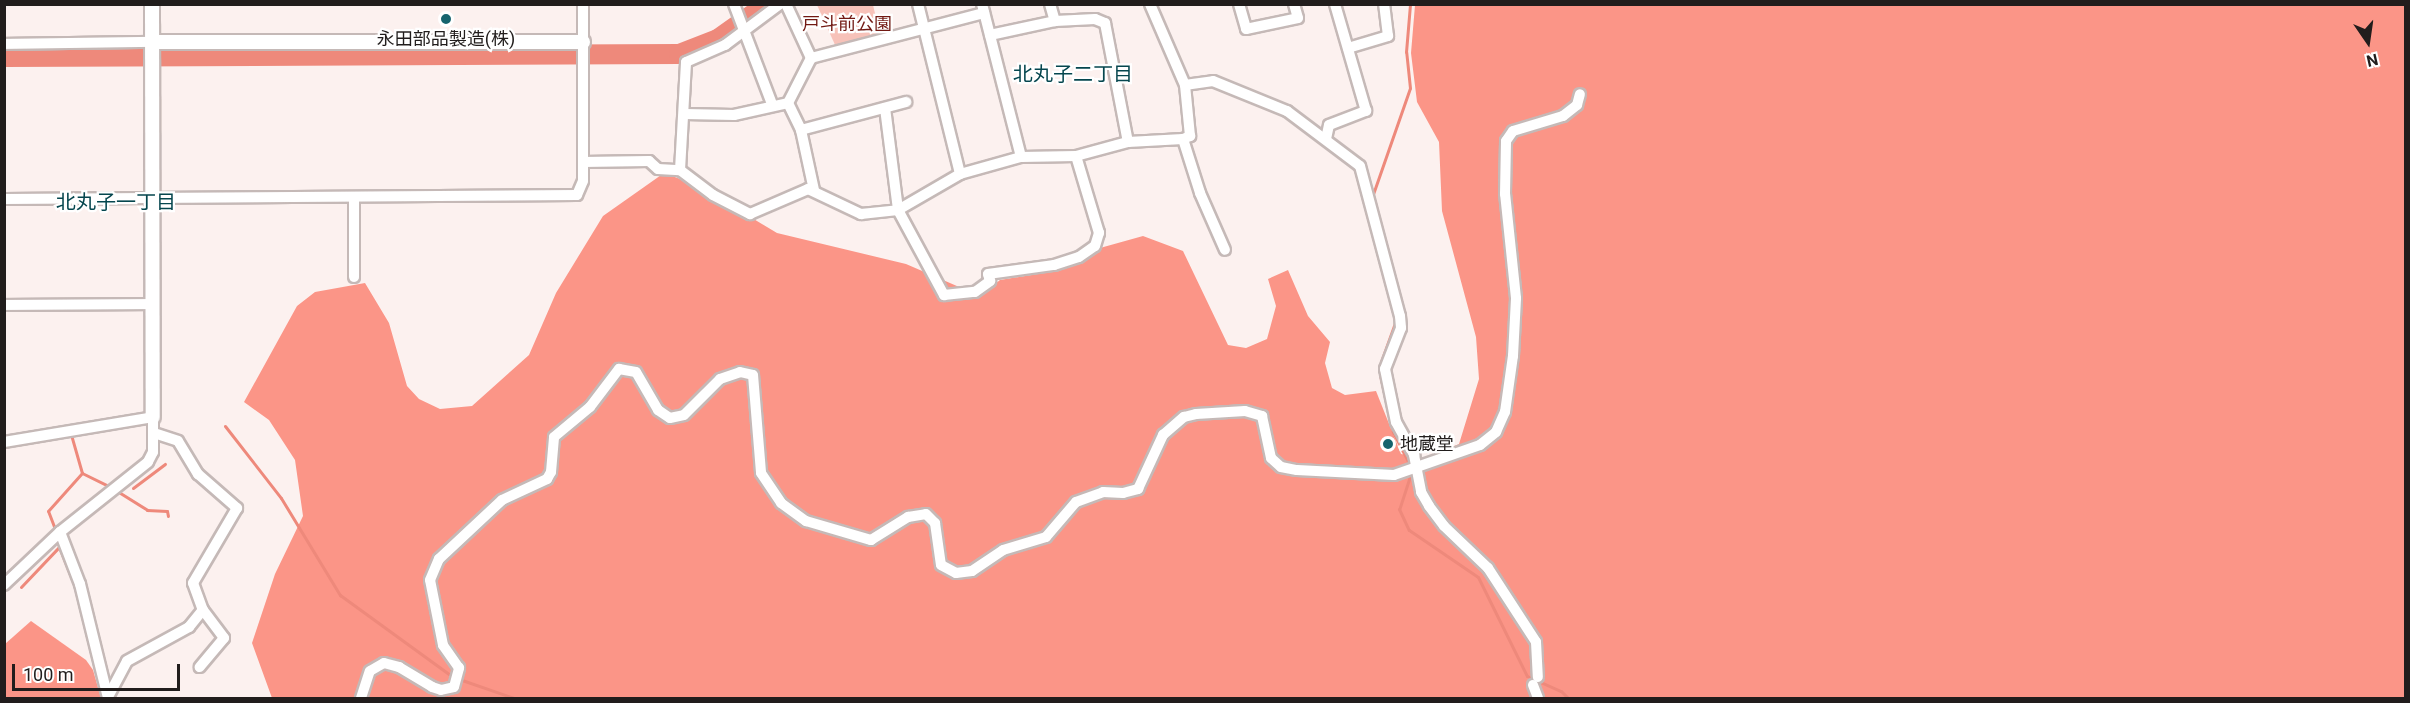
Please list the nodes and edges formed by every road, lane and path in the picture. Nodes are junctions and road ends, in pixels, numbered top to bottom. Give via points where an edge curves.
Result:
1 (152, 4) edge
2 (583, 4) edge
3 (734, 4) edge
4 (780, 4) edge
5 (786, 4) edge
6 (918, 4) edge
7 (1050, 4) edge
8 (1150, 4) edge
9 (1239, 4) edge
10 (1294, 4) edge
11 (1335, 4) edge
12 (1384, 4) edge
13 (983, 9) edge
14 (1055, 21) junction
15 (924, 28) junction
16 (743, 32) junction
17 (990, 35) junction
18 (4, 44) edge
19 (152, 45) junction
20 (583, 46) junction
21 (1348, 48) junction
22 (812, 58) junction
23 (1185, 85) junction
24 (1580, 94) dead end
25 (906, 102) dead end
26 (788, 103) junction
27 (772, 104) junction
28 (885, 108) junction
29 (685, 114) junction
30 (801, 130) junction
31 (1183, 139) junction
32 (1326, 139) junction
33 (1128, 142) junction
34 (1076, 156) junction
35 (1021, 157) junction
36 (583, 162) junction
37 (680, 170) junction
38 (960, 174) junction
39 (814, 190) junction
40 (354, 198) junction
41 (4, 199) edge
42 (153, 199) junction
43 (898, 210) junction
44 (1225, 250) dead end
45 (354, 277) dead end
46 (154, 304) junction
47 (4, 305) edge
48 (153, 417) junction
49 (154, 433) junction
50 (4, 442) edge
51 (1418, 466) junction
52 (60, 532) junction
53 (4, 585) edge
54 (204, 610) junction
55 (200, 667) dead end
56 (108, 698) edge
57 (361, 699) edge
58 (1538, 699) edge

1 - 19 street
2 - 20 street
3 - 16 street
4 - 16 street
5 - 22 street
6 - 15 street
7 - 14 street
8 - 23 street
9 - 10 street via 1246,29 1298,18
11 - 21 street
12 - 21 street via 1388,36
13 - 15 street
13 - 17 street
14 - 17 street
14 - 33 street via 1095,19 1107,27
15 - 22 street
15 - 38 street
16 - 27 street
16 - 29 street via 725,45 686,62
17 - 35 street
18 - 19 street
19 - 20 street
19 - 42 street
20 - 36 street
21 - 32 street via 1366,111 1329,125
22 - 26 street
23 - 31 street via 1190,136
23 - 32 street via 1213,81 1287,111
24 - 51 street via 1577,105 1563,116 1513,131 1506,141 1504,194 1516,298 1509,391 1499,427 1480,445
25 - 28 street
26 - 27 street
26 - 30 street
27 - 29 street via 744,114
28 - 30 street
28 - 43 street
29 - 37 street
30 - 39 street
31 - 33 street
31 - 44 street via 1200,193
32 - 51 street via 1360,166 1367,182 1401,322 1399,336 1386,361 1386,381 1399,430
33 - 34 street
34 - 35 street
34 - 43 street via 1099,233 1095,246 1079,257 1054,265 988,274 990,281 975,292 944,296
35 - 38 street
36 - 37 street via 649,161 658,169
36 - 40 street via 582,189 572,197
37 - 39 street via 714,195 750,213 794,192
38 - 43 street
39 - 43 street via 861,214
40 - 42 street
40 - 45 street
41 - 42 street
42 - 46 street
46 - 47 street
46 - 48 street
48 - 49 street
48 - 50 street
49 - 52 street via 148,462
49 - 54 street via 178,441 198,474 237,508 193,583
51 - 57 street via 1383,476 1286,469 1271,458 1262,416 1245,411 1196,414 1176,422 1163,435 1138,489 1103,492 1076,502 1046,537 1002,550 972,571 956,573 941,565 935,524 926,514 908,517 871,540 806,521 781,503 761,473 753,375 740,372 720,379 684,415 670,418 658,410 636,372 619,369 590,407 554,438 547,479 502,500 439,559 430,580 443,645 459,668 454,687 432,687 399,667 384,663 370,671
51 - 58 street via 1421,492 1429,506 1488,568 1536,642
52 - 53 street
52 - 56 street via 80,584
54 - 55 street via 224,638
54 - 56 street via 189,627 127,661

